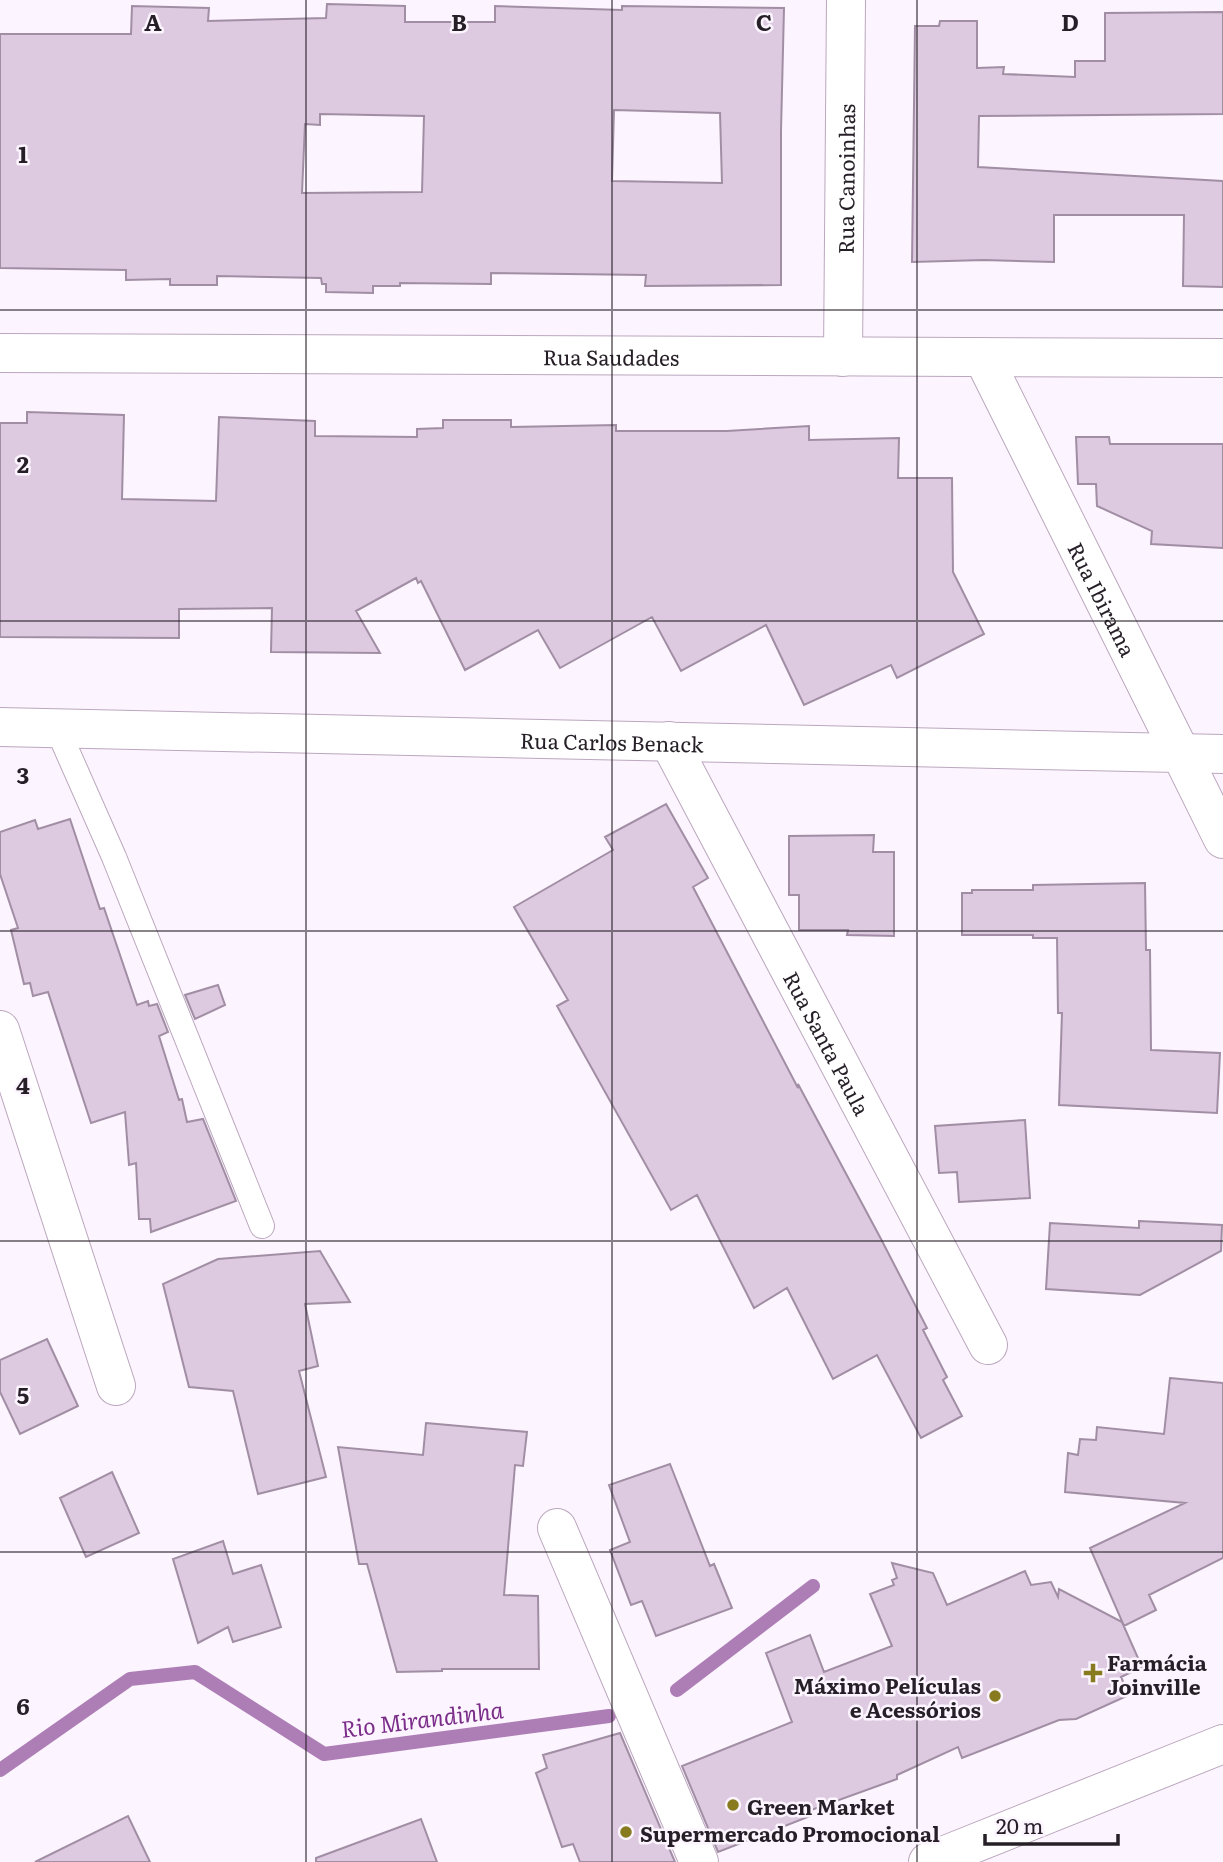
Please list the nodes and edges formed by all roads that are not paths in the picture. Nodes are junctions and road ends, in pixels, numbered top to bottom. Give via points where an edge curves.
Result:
1 (846, 0) edge
2 (0, 353) edge
3 (843, 357) junction
4 (983, 357) junction
5 (1223, 358) edge
6 (0, 727) edge
7 (57, 728) junction
8 (669, 741) junction
9 (1180, 752) junction
10 (1223, 754) edge
11 (1223, 839) edge
12 (0, 1030) edge
13 (262, 1226) dead end
14 (988, 1345) dead end
15 (116, 1386) dead end
16 (557, 1528) dead end
17 (1223, 1744) edge
18 (699, 1862) edge
19 (928, 1862) edge

1 - 3 street, Rua Canoinhas
2 - 3 street, Rua Saudades
3 - 4 street, Rua Saudades
4 - 5 street, Rua Saudades
4 - 9 street, Rua Ibirama
6 - 7 street, Rua Carlos Benack
7 - 8 street, Rua Carlos Benack
7 - 13 lane via 114,857
8 - 9 street, Rua Carlos Benack
8 - 14 street, Rua Santa Paula
9 - 10 street, Rua Carlos Benack
9 - 11 street, Rua Ibirama
12 - 15 street
16 - 18 street
17 - 19 street

